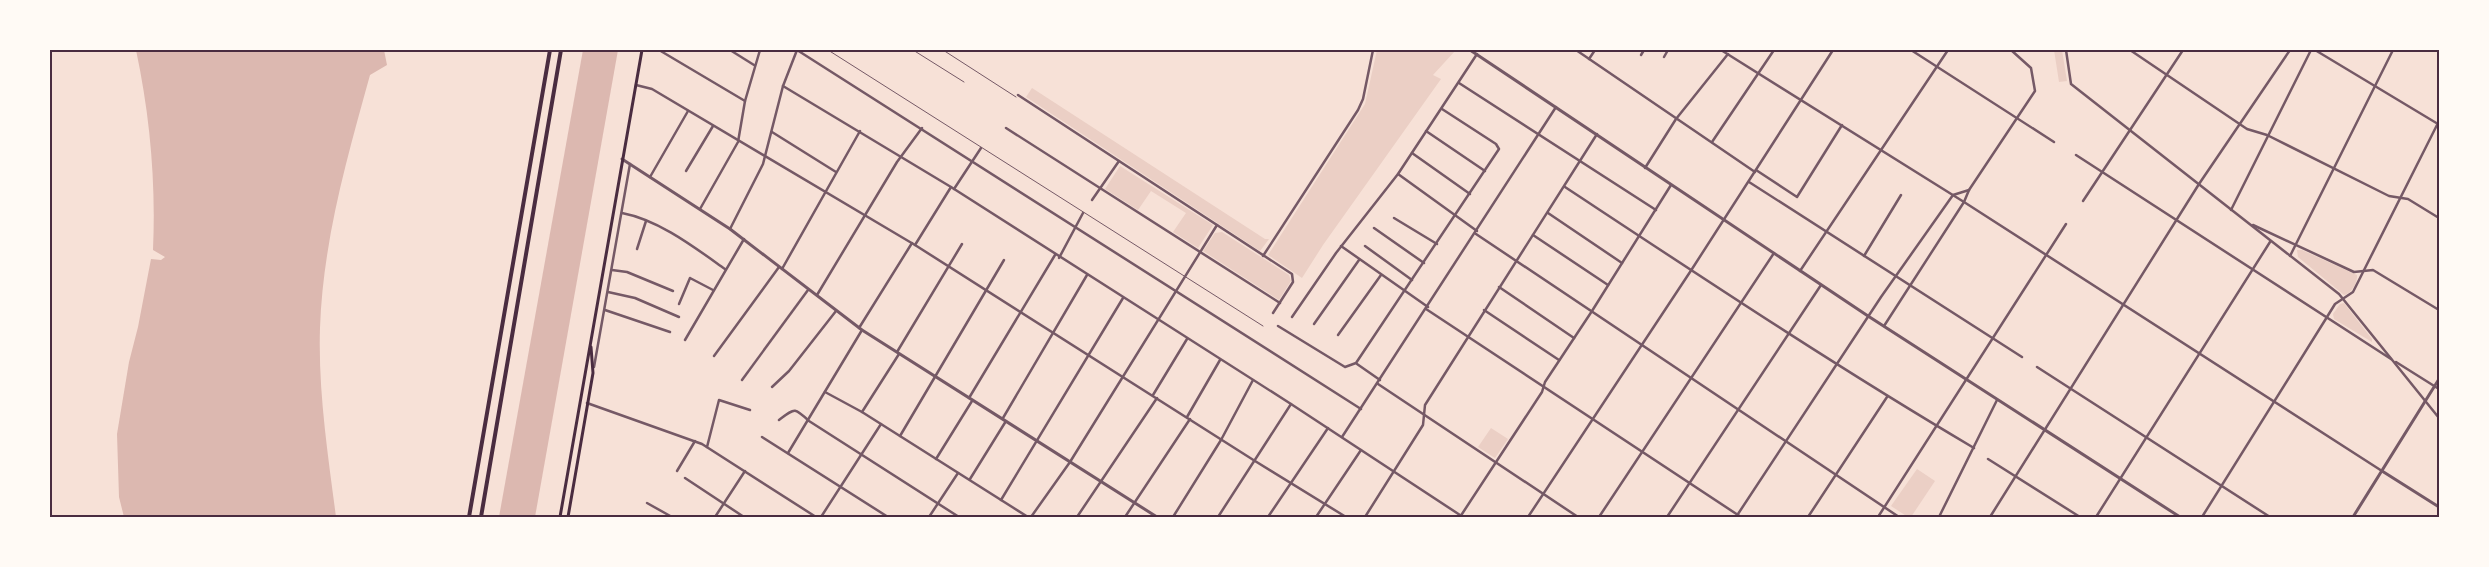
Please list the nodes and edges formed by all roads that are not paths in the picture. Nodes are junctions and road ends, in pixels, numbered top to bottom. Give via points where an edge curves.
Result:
1 (550, 50) edge
2 (561, 50) edge
3 (642, 50) edge
4 (659, 50) edge
5 (730, 50) edge
6 (760, 50) edge
7 (789, 50) edge
8 (828, 50) edge
9 (914, 50) edge
10 (943, 50) edge
11 (1373, 50) edge
12 (1470, 50) edge
13 (1576, 50) edge
14 (1595, 50) edge
15 (1644, 50) edge
16 (1668, 50) edge
17 (1721, 50) edge
18 (1774, 50) edge
19 (1833, 50) edge
20 (1911, 50) edge
21 (1948, 50) edge
22 (2011, 50) edge
23 (2066, 50) edge
24 (2130, 50) edge
25 (2182, 50) edge
26 (2290, 50) edge
27 (2311, 50) edge
28 (2315, 50) edge
29 (2393, 50) edge
30 (796, 51) edge
31 (1476, 52) edge
32 (1728, 54) junction
33 (1640, 55) dead end
34 (1664, 57) dead end
35 (1589, 59) junction
36 (754, 65) junction
37 (1936, 67) junction
38 (1760, 73) junction
39 (2166, 74) junction
40 (964, 82) dead end
41 (1459, 83) junction
42 (636, 85) junction
43 (783, 86) junction
44 (2374, 87) junction
45 (1017, 96) joint
46 (1801, 99) junction
47 (745, 101) junction
48 (1556, 107) junction
49 (1442, 109) junction
50 (688, 111) junction
51 (2018, 118) junction
52 (1676, 119) junction
53 (2439, 123) edge
54 (2239, 125) junction
55 (713, 126) junction
56 (1842, 126) junction
57 (922, 128) junction
58 (1006, 128) dead end
59 (2128, 130) junction
60 (860, 131) junction
61 (1426, 131) junction
62 (772, 132) junction
63 (1597, 134) junction
64 (1540, 135) junction
65 (2270, 136) junction
66 (738, 140) junction
67 (1712, 142) junction
68 (2054, 142) dead end
69 (982, 148) junction
70 (1880, 149) junction
71 (1412, 153) junction
72 (2076, 155) dead end
73 (764, 156) junction
74 (900, 158) junction
75 (622, 159) junction
76 (973, 160) junction
77 (1582, 160) junction
78 (1119, 161) junction
79 (630, 164) junction
80 (1645, 168) junction
81 (2335, 169) junction
82 (686, 171) dead end
83 (1485, 171) junction
84 (1756, 171) junction
85 (836, 172) junction
86 (2101, 172) junction
87 (1398, 174) junction
88 (650, 177) junction
89 (1749, 182) junction
90 (2199, 184) junction
91 (1671, 185) junction
92 (1565, 187) junction
93 (952, 188) junction
94 (1100, 188) junction
95 (1969, 190) junction
96 (824, 193) junction
97 (1470, 194) junction
98 (1901, 195) dead end
99 (1954, 195) junction
100 (2400, 198) junction
101 (1092, 200) dead end
102 (2083, 201) dead end
103 (1964, 202) junction
104 (700, 209) junction
105 (1656, 210) junction
106 (2231, 210) junction
107 (622, 213) junction
108 (1083, 213) junction
109 (1548, 214) junction
110 (866, 216) junction
111 (1455, 217) junction
112 (1394, 218) dead end
113 (2439, 218) edge
114 (1724, 220) junction
115 (646, 221) junction
116 (2177, 221) junction
117 (2250, 223) junction
118 (2066, 224) dead end
119 (1217, 225) junction
120 (1076, 227) junction
121 (1374, 228) dead end
122 (730, 229) junction
123 (1827, 232) junction
124 (1476, 233) junction
125 (1533, 234) junction
126 (1640, 236) junction
127 (744, 239) junction
128 (2270, 242) junction
129 (914, 244) junction
130 (962, 244) dead end
131 (1437, 244) junction
132 (2296, 244) junction
133 (1341, 246) junction
134 (1365, 246) dead end
135 (636, 249) dead end
136 (1199, 252) junction
137 (1774, 253) junction
138 (1055, 255) junction
139 (2045, 255) junction
140 (1264, 256) junction
141 (1864, 256) junction
142 (2290, 257) junction
143 (1059, 258) junction
144 (1004, 260) dead end
145 (1359, 260) junction
146 (1516, 261) junction
147 (1424, 263) junction
148 (1622, 263) junction
149 (949, 266) junction
150 (780, 268) junction
151 (725, 269) junction
152 (2253, 269) junction
153 (612, 270) junction
154 (1692, 270) junction
155 (1800, 271) junction
156 (2363, 271) junction
157 (1087, 275) junction
158 (1381, 275) junction
159 (1183, 276) junction
160 (1896, 277) junction
161 (1412, 280) junction
162 (1609, 285) junction
163 (1821, 285) junction
164 (1911, 286) junction
165 (1499, 287) junction
166 (987, 289) junction
167 (713, 290) junction
168 (808, 290) junction
169 (1174, 290) junction
170 (673, 291) dead end
171 (1404, 291) junction
172 (608, 292) junction
173 (816, 296) junction
174 (1123, 298) junction
175 (2344, 298) junction
176 (1741, 302) junction
177 (1280, 303) junction
178 (679, 304) dead end
179 (2124, 306) junction
180 (1427, 308) junction
181 (605, 310) junction
182 (1484, 310) junction
183 (2439, 310) edge
184 (836, 311) junction
185 (1021, 311) junction
186 (1592, 311) junction
187 (1273, 313) dead end
188 (1868, 316) junction
189 (679, 317) dead end
190 (2327, 317) junction
191 (1292, 318) dead end
192 (1157, 319) junction
193 (1314, 324) dead end
194 (1262, 326) dead end
195 (1278, 326) dead end
196 (1884, 326) junction
197 (860, 329) junction
198 (670, 332) dead end
199 (1055, 332) junction
200 (1338, 334) dead end
201 (1789, 334) junction
202 (1467, 336) junction
203 (1187, 338) junction
204 (1574, 338) junction
205 (1994, 339) junction
206 (685, 340) dead end
207 (590, 342) junction
208 (1642, 344) junction
209 (898, 353) junction
210 (1089, 354) junction
211 (2200, 354) junction
212 (714, 356) dead end
213 (2022, 358) dead end
214 (1220, 360) junction
215 (1559, 360) junction
216 (2393, 360) junction
217 (1356, 363) junction
218 (1837, 365) junction
219 (2037, 367) dead end
220 (593, 369) junction
221 (1123, 376) junction
222 (1691, 376) junction
223 (936, 377) junction
224 (2439, 379) edge
225 (742, 380) dead end
226 (1253, 380) junction
227 (1380, 380) junction
228 (1967, 380) junction
229 (1378, 384) junction
230 (1544, 386) junction
231 (2435, 386) junction
232 (772, 388) dead end
233 (2071, 389) junction
234 (2439, 389) edge
235 (825, 392) junction
236 (1153, 396) junction
237 (1887, 397) junction
238 (1157, 398) junction
239 (971, 399) junction
240 (1997, 400) junction
241 (2426, 400) junction
242 (2274, 401) junction
243 (587, 404) junction
244 (1291, 404) junction
245 (1739, 408) junction
246 (1362, 409) junction
247 (750, 410) dead end
248 (862, 412) junction
249 (1424, 415) junction
250 (1002, 418) junction
251 (1189, 418) junction
252 (1594, 418) junction
253 (2439, 418) edge
254 (779, 420) dead end
255 (809, 421) junction
256 (1006, 421) junction
257 (881, 424) junction
258 (1936, 427) junction
259 (1328, 428) junction
260 (2045, 430) junction
261 (900, 436) junction
262 (762, 437) dead end
263 (1342, 437) junction
264 (2147, 438) junction
265 (1037, 440) junction
266 (1221, 440) junction
267 (695, 441) junction
268 (1786, 441) junction
269 (707, 447) junction
270 (1974, 448) junction
271 (1361, 450) junction
272 (1642, 451) junction
273 (788, 453) junction
274 (862, 454) junction
275 (936, 458) junction
276 (1988, 459) dead end
277 (1255, 461) junction
278 (1496, 461) junction
279 (1070, 462) junction
280 (677, 471) dead end
281 (745, 471) junction
282 (2382, 471) junction
283 (1394, 472) junction
284 (958, 473) junction
285 (1837, 473) junction
286 (2016, 476) junction
287 (685, 478) dead end
288 (2120, 479) junction
289 (970, 480) junction
290 (1100, 481) junction
291 (1290, 483) junction
292 (1690, 483) junction
293 (841, 486) junction
294 (2222, 486) junction
295 (1543, 494) junction
296 (1001, 500) junction
297 (647, 503) dead end
298 (1134, 503) junction
299 (723, 504) junction
300 (938, 504) junction
301 (1325, 504) junction
302 (1884, 507) junction
303 (2439, 507) edge
304 (1461, 516) edge
305 (1737, 516) edge
306 (469, 517) edge
307 (480, 517) edge
308 (560, 517) edge
309 (568, 517) edge
310 (672, 517) edge
311 (715, 517) edge
312 (744, 517) edge
313 (816, 517) edge
314 (821, 517) edge
315 (888, 517) edge
316 (929, 517) edge
317 (959, 517) edge
318 (1029, 517) edge
319 (1077, 517) edge
320 (1125, 517) edge
321 (1157, 517) edge
322 (1173, 517) edge
323 (1218, 517) edge
324 (1268, 517) edge
325 (1316, 517) edge
326 (1346, 517) edge
327 (1365, 517) edge
328 (1528, 517) edge
329 (1578, 517) edge
330 (1599, 517) edge
331 (1667, 517) edge
332 (1741, 517) edge
333 (1808, 517) edge
334 (1878, 517) edge
335 (1899, 517) edge
336 (1939, 517) edge
337 (1990, 517) edge
338 (2080, 517) edge
339 (2096, 517) edge
340 (2180, 517) edge
341 (2202, 517) edge
342 (2270, 517) edge
343 (2353, 517) edge

1 - 306 main road
2 - 307 main road
3 - 42 main road
4 - 47 street
5 - 36 street
6 - 36 street
7 - 30 street
8 - 69 lane
9 - 40 lane
10 - 45 lane
11 - 140 street via 1358,110
12 - 31 street
13 - 35 street
14 - 35 street
15 - 33 street
16 - 34 street
17 - 32 street
18 - 38 street
19 - 46 street
20 - 37 street
21 - 37 street
22 - 51 street via 2031,68 2035,91
23 - 59 street via 2071,84
24 - 39 street
25 - 39 street
26 - 54 street
27 - 65 street
28 - 44 street
29 - 44 street
30 - 43 street
30 - 57 street
31 - 41 street
31 - 48 street
32 - 38 street
32 - 52 street
35 - 52 street
36 - 47 street
37 - 51 street
37 - 70 street
38 - 46 street
38 - 67 street
39 - 54 street
39 - 59 street
41 - 49 street
41 - 64 street
42 - 50 street via 650,88
42 - 75 main road
43 - 60 street
43 - 62 street
44 - 53 street
44 - 81 street
45 - 78 street
46 - 56 street
46 - 84 street
47 - 66 street
48 - 63 street
48 - 64 street
49 - 61 street
49 - 83 street via 1499,146
50 - 55 street
50 - 88 street
51 - 68 street
51 - 95 street
52 - 67 street
52 - 80 street
53 - 100 street
54 - 65 street
54 - 90 street
55 - 66 street
55 - 82 street
56 - 70 street
56 - 84 street via 1797,197
57 - 74 street
57 - 76 street
58 - 94 street
59 - 86 street
59 - 90 street
60 - 74 street
60 - 85 street
61 - 71 street
61 - 83 street
62 - 73 street
62 - 85 street
63 - 77 street
63 - 80 street
64 - 77 street
64 - 124 street
65 - 81 street
65 - 106 street
66 - 73 street
66 - 104 street
67 - 84 street
69 - 76 street
69 - 108 lane
70 - 99 street
70 - 123 street
71 - 87 street
71 - 97 street
72 - 86 street
73 - 96 street
73 - 122 street
74 - 93 street
74 - 110 street
75 - 79 street
75 - 207 main road
76 - 93 street
76 - 120 street
77 - 92 street
77 - 105 street
78 - 94 street
78 - 119 street
79 - 88 street
79 - 107 street
80 - 91 street
81 - 100 street via 2389,196
81 - 132 street
83 - 97 street
84 - 89 street
85 - 96 street
86 - 102 street
86 - 116 street
87 - 111 street
87 - 133 street
88 - 104 street
89 - 114 street
89 - 123 street
90 - 106 street
90 - 116 street
91 - 105 street
91 - 114 street
92 - 109 street
92 - 126 street
93 - 129 street
93 - 138 street
94 - 101 street
94 - 136 street
95 - 99 street
95 - 103 street
96 - 110 street
96 - 150 street
97 - 111 street
98 - 141 street
99 - 103 street
99 - 160 street
100 - 113 street
100 - 156 street
103 - 139 street
103 - 164 street
104 - 122 street
105 - 126 street
106 - 117 street
107 - 115 street
107 - 153 street
108 - 120 street
108 - 159 lane
109 - 125 street
109 - 148 street
110 - 129 street
110 - 173 street
111 - 124 street
111 - 131 street
112 - 131 street
114 - 137 street
114 - 154 street
115 - 135 street
115 - 151 street via 693,246
116 - 152 street
116 - 179 street
117 - 128 street
117 - 132 street
118 - 139 street
119 - 136 street
119 - 140 street
120 - 143 street
120 - 169 street
121 - 147 street
122 - 127 street
123 - 141 street
123 - 155 street
124 - 146 street
124 - 180 street
125 - 146 street
125 - 162 street
126 - 148 street
126 - 154 street
127 - 150 street
127 - 151 street
128 - 142 street
128 - 152 street
129 - 149 street
129 - 197 street
130 - 149 street
131 - 147 street
132 - 142 street
132 - 156 street via 2354,272
133 - 145 street
133 - 191 street
134 - 161 street
136 - 159 street
136 - 177 street
137 - 155 street
137 - 176 street
138 - 143 street
138 - 185 street
139 - 179 street
139 - 205 street
140 - 177 street via 1294,276
141 - 160 street
142 - 175 street
143 - 157 street
144 - 166 street
145 - 158 street
145 - 193 street
146 - 165 street
146 - 186 street
147 - 161 street
148 - 162 street
149 - 166 street
149 - 209 street
150 - 168 street
150 - 212 street
151 - 167 street
152 - 190 street
152 - 211 street
153 - 170 street via 627,272
153 - 172 street
154 - 176 street
154 - 208 street
155 - 163 street
156 - 175 street via 2354,292
156 - 183 street via 2373,270
157 - 174 street
157 - 199 street
158 - 171 street
158 - 200 street
159 - 169 street
159 - 194 lane
160 - 164 street
160 - 188 street
161 - 171 street
162 - 186 street
163 - 188 street
163 - 201 street
164 - 196 street
164 - 205 street
165 - 182 street
165 - 204 street
166 - 185 street
166 - 223 street
167 - 178 street via 690,278
167 - 206 street
168 - 173 street
168 - 225 street
169 - 192 street
169 - 246 street
171 - 180 street
171 - 217 street
172 - 181 street
172 - 189 street via 635,298
173 - 184 street
174 - 192 street
174 - 210 street
175 - 190 street via 2335,304
175 - 216 street
176 - 201 street
176 - 222 street
177 - 187 street
179 - 211 street
179 - 233 street
180 - 202 street
180 - 227 street
181 - 198 street
181 - 220 street
182 - 202 street
182 - 215 street
184 - 197 street
184 - 232 street
185 - 199 street
185 - 239 street
186 - 204 street
186 - 208 street
188 - 196 street
188 - 218 street
190 - 216 street
190 - 242 street
192 - 203 street
192 - 221 street
195 - 217 street via 1347,368
196 - 228 street
197 - 209 street
197 - 235 street
199 - 210 street
199 - 250 street
201 - 218 street
201 - 245 street
202 - 230 street
202 - 249 street via 1425,405
203 - 214 street
203 - 236 street
204 - 215 street
205 - 213 street
205 - 228 street
207 - 220 main road
207 - 308 main road
208 - 222 street
208 - 252 street
209 - 223 street
209 - 248 street
210 - 221 street
210 - 265 street
211 - 242 street
211 - 264 street
214 - 226 street
214 - 251 street
215 - 230 street
216 - 231 street
216 - 241 street
217 - 227 street
218 - 237 street
218 - 268 street
219 - 233 street
220 - 243 main road
221 - 236 street
221 - 279 street
222 - 245 street
222 - 272 street
223 - 239 street
223 - 261 street
224 - 231 street
226 - 244 street
226 - 266 street
227 - 229 street
228 - 240 street
228 - 258 street
229 - 246 street
229 - 249 street
230 - 252 street
230 - 278 street
231 - 234 street
231 - 241 street
233 - 260 street
233 - 264 street
235 - 248 street
235 - 255 street
236 - 238 street
237 - 258 street
237 - 285 street
238 - 251 street
238 - 290 street via 1108,474
239 - 250 street
239 - 275 street
240 - 260 street
240 - 270 street
241 - 253 street
241 - 282 street
242 - 282 street
242 - 294 street
243 - 267 street
243 - 309 main road
244 - 259 street
244 - 277 street
245 - 268 street
245 - 292 street
246 - 263 street
247 - 269 street via 719,400
248 - 257 street
249 - 278 street
249 - 283 street via 1423,424
250 - 256 street
251 - 266 street
251 - 298 street
252 - 272 street
252 - 295 street
254 - 255 street via 795,409
255 - 273 street
255 - 274 street
256 - 265 street
256 - 289 street
257 - 261 street
257 - 274 street
258 - 270 street
258 - 302 street
259 - 263 street
259 - 291 street
260 - 286 street
260 - 288 street
261 - 275 street
262 - 273 street
263 - 271 street
264 - 288 street
264 - 294 street
265 - 279 street
265 - 296 street
266 - 277 street
266 - 322 street
267 - 269 street
267 - 280 street
268 - 285 street
268 - 305 street
269 - 281 street
270 - 336 street
271 - 283 street
271 - 301 street
272 - 292 street
272 - 330 street
273 - 293 street
274 - 293 street
274 - 300 street
275 - 284 street
276 - 286 street
277 - 291 street
277 - 323 street
278 - 295 street
278 - 304 street
279 - 290 street
279 - 318 street
281 - 299 street
281 - 313 street
282 - 303 street
282 - 343 street
283 - 304 street
283 - 327 street
284 - 289 street
284 - 300 street
285 - 302 street
285 - 333 street
286 - 337 street
286 - 338 street
287 - 299 street
288 - 339 street
288 - 340 street
289 - 296 street
290 - 298 street
290 - 319 street
291 - 301 street
291 - 324 street
292 - 305 street
292 - 331 street
293 - 314 street
293 - 315 street
294 - 341 street
294 - 342 street
295 - 328 street
295 - 329 street
296 - 318 street
297 - 310 street
298 - 320 street
298 - 321 street
299 - 311 street
299 - 312 street
300 - 316 street
300 - 317 street
301 - 325 street
301 - 326 street
302 - 334 street
302 - 335 street
305 - 332 street

